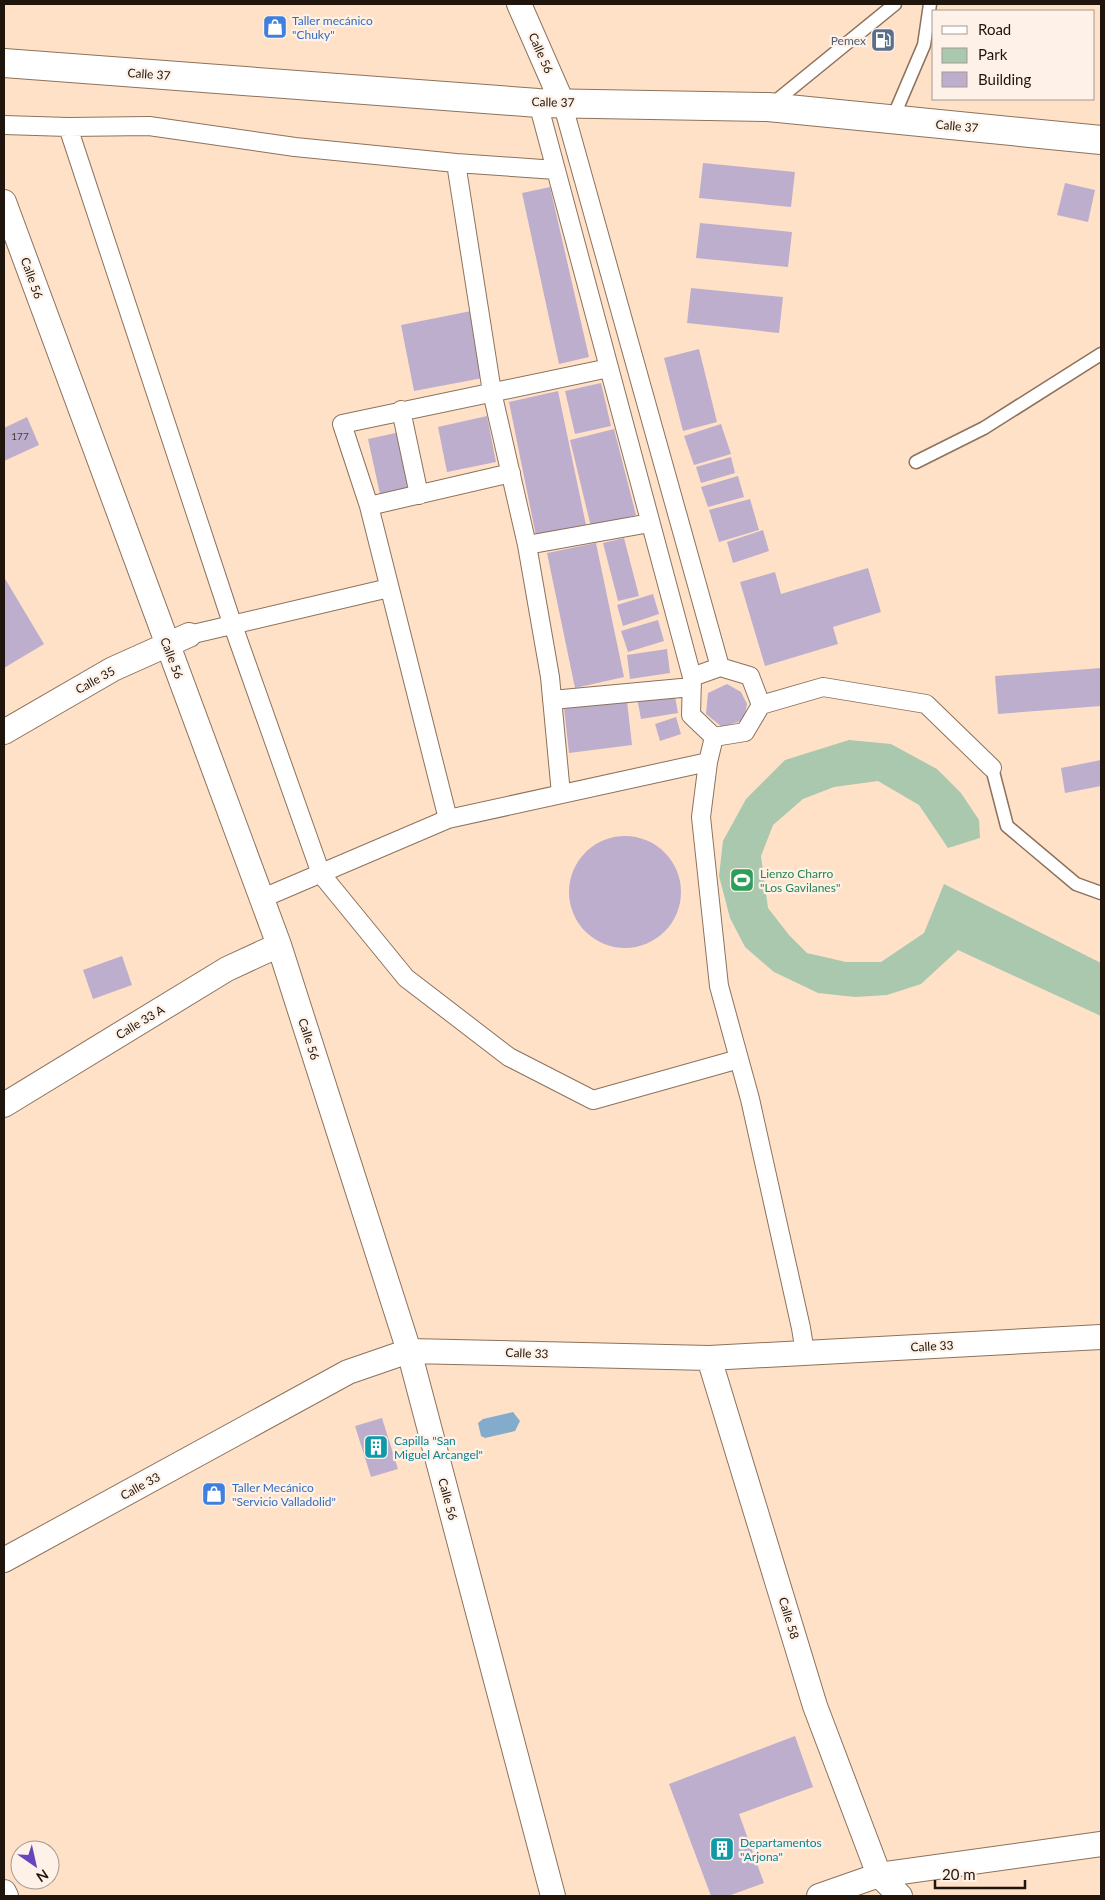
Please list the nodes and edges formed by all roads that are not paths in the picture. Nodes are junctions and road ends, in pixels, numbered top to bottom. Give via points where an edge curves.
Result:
1 (519, 4) edge
2 (895, 4) edge
3 (930, 4) edge
4 (4, 63) edge
5 (550, 102) junction
6 (768, 107) junction
7 (892, 120) junction
8 (4, 125) edge
9 (68, 127) junction
10 (1101, 140) edge
11 (456, 164) junction
12 (556, 170) junction
13 (4, 202) edge
14 (1101, 354) edge
15 (609, 368) junction
16 (492, 392) junction
17 (401, 410) junction
18 (916, 462) dead end
19 (511, 473) junction
20 (419, 495) junction
21 (368, 506) junction
22 (650, 524) junction
23 (527, 545) junction
24 (389, 588) junction
25 (233, 625) junction
26 (189, 635) joint
27 (166, 644) junction
28 (720, 666) junction
29 (692, 682) junction
30 (552, 700) junction
31 (761, 705) junction
32 (4, 732) edge
33 (714, 736) junction
34 (708, 762) junction
35 (992, 768) joint
36 (561, 794) junction
37 (448, 819) junction
38 (321, 874) junction
39 (1101, 893) edge
40 (263, 898) junction
41 (279, 945) junction
42 (739, 1059) junction
43 (4, 1105) edge
44 (1101, 1337) edge
45 (409, 1351) junction
46 (805, 1353) junction
47 (709, 1358) junction
48 (4, 1560) edge
49 (1101, 1844) edge
50 (879, 1875) junction
51 (4, 1892) edge
52 (6, 1896) edge
53 (553, 1896) edge
54 (820, 1896) edge
55 (900, 1896) edge

1 - 5 street, Calle 56
2 - 6 lane
3 - 7 lane via 924,45
4 - 5 street, Calle 37
5 - 6 street, Calle 37
5 - 12 street
5 - 28 street
6 - 7 street, Calle 37
7 - 10 street, Calle 37
8 - 9 street
9 - 11 street via 149,126 295,147
9 - 25 street
11 - 12 street
11 - 16 street
12 - 15 street
13 - 27 street, Calle 56
14 - 18 lane via 984,428
15 - 16 street
15 - 22 street
16 - 17 street
16 - 19 street
17 - 20 street
17 - 21 street via 342,424
19 - 20 street
19 - 23 street
20 - 21 street
21 - 24 street
22 - 23 street
22 - 29 street
23 - 30 street
24 - 25 street
24 - 37 street
25 - 26 street
25 - 38 street
26 - 27 street, Calle 35
27 - 32 street, Calle 35 via 113,669
27 - 40 street, Calle 56
28 - 29 street
28 - 31 street via 750,676
29 - 30 street
29 - 33 street via 691,715
30 - 36 street
31 - 33 street via 745,732
31 - 35 street via 822,687 926,704
33 - 34 street
34 - 36 street
34 - 42 street via 701,817 705,867 719,986
35 - 39 lane via 1007,826 1076,884
36 - 37 street
37 - 38 street
38 - 40 street
38 - 42 street via 406,978 509,1057 593,1100
40 - 41 street, Calle 56
41 - 43 street, Calle 33 A via 227,969
41 - 45 street, Calle 56
42 - 46 street
44 - 46 street, Calle 33
45 - 47 street, Calle 33
45 - 48 street, Calle 33 via 348,1372
45 - 53 street, Calle 56
46 - 47 street, Calle 33
47 - 50 street, Calle 58 via 815,1706
49 - 50 street
50 - 54 street
50 - 55 street
51 - 52 street

